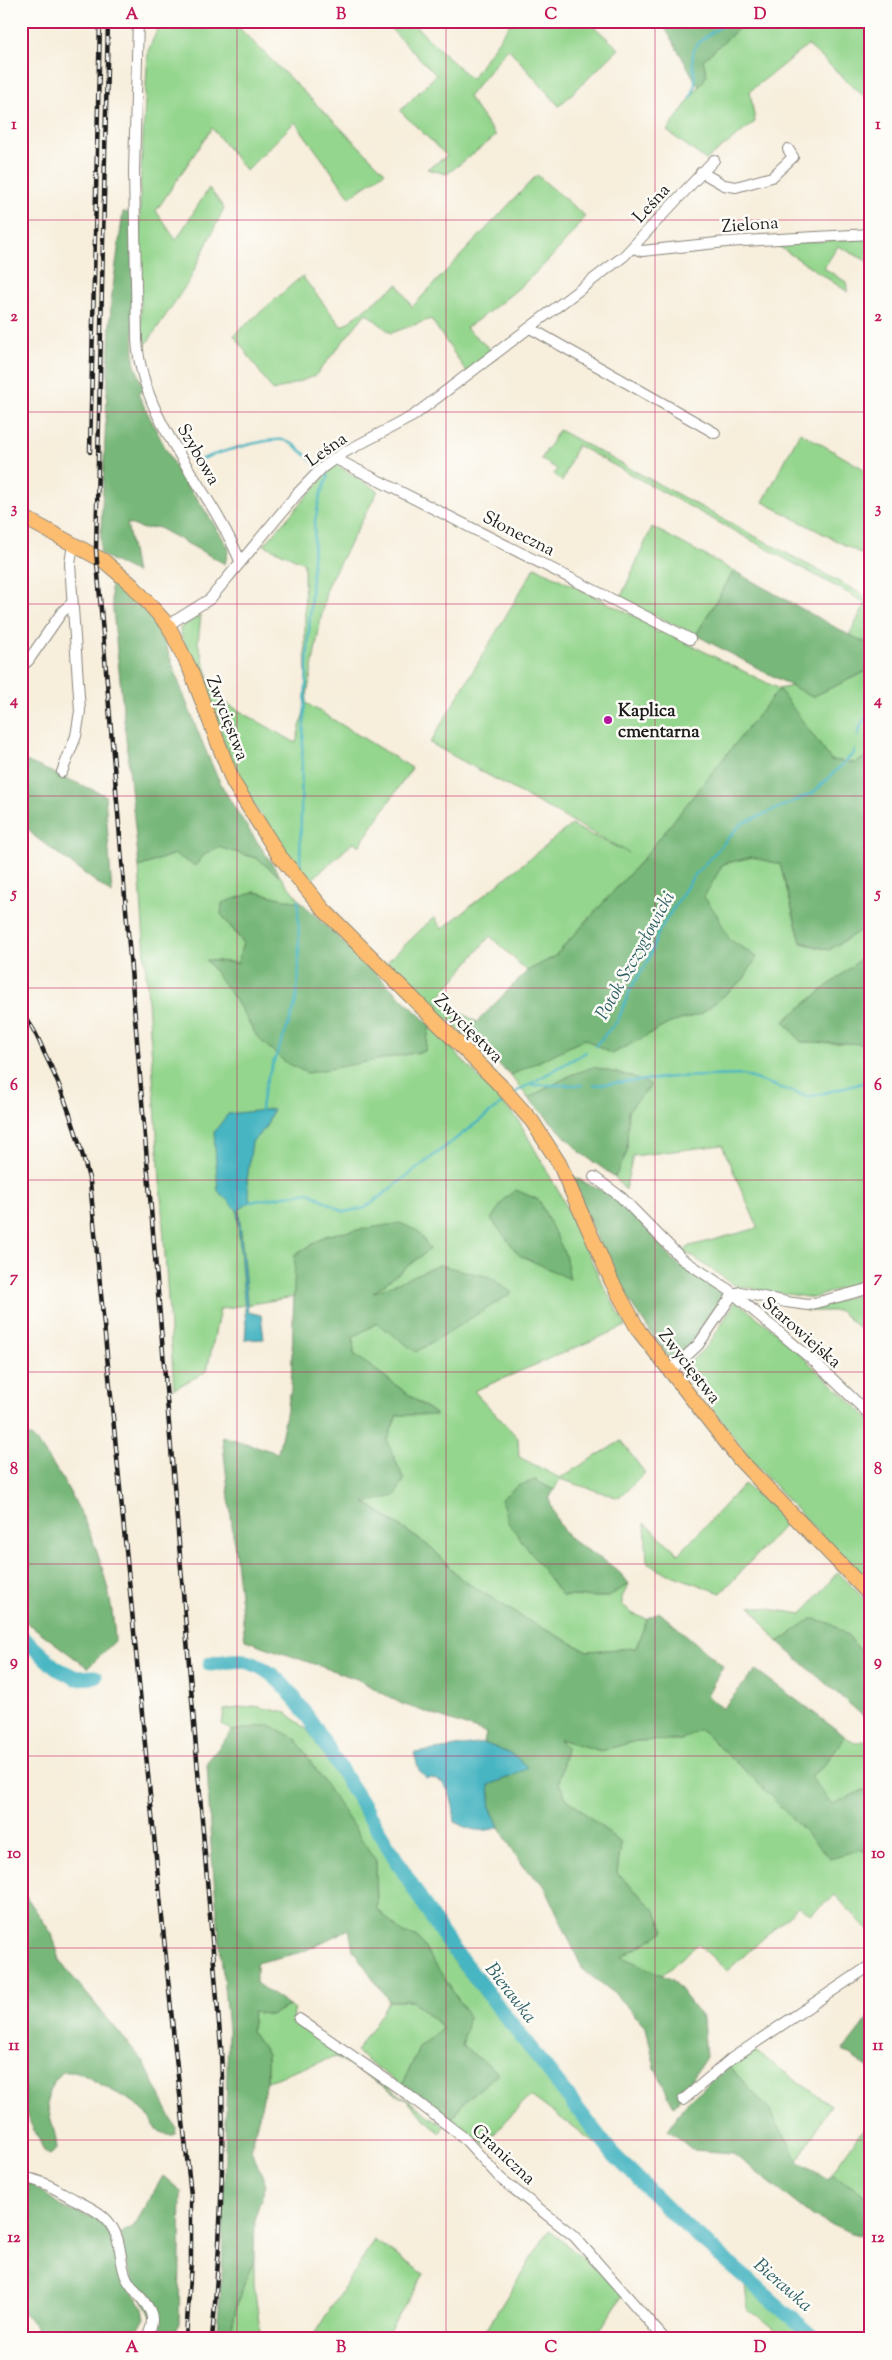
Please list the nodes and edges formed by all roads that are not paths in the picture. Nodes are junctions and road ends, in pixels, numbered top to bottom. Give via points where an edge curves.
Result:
1 (138, 21) edge
2 (788, 149) dead end
3 (714, 160) dead end
4 (701, 172) junction
5 (871, 234) edge
6 (633, 248) junction
7 (530, 328) junction
8 (715, 433) dead end
9 (334, 458) junction
10 (21, 516) edge
11 (73, 544) junction
12 (240, 561) junction
13 (72, 603) junction
14 (168, 625) junction
15 (690, 639) dead end
16 (21, 666) edge
17 (62, 772) dead end
18 (594, 1177) dead end
19 (871, 1288) edge
20 (733, 1294) junction
21 (670, 1371) junction
22 (871, 1416) edge
23 (871, 1596) edge
24 (871, 1966) edge
25 (299, 2019) dead end
26 (683, 2100) dead end
27 (21, 2177) edge
28 (662, 2338) edge
29 (146, 2339) edge

1 - 12 street, Szybowa via 134,170 138,360 144,385 160,418 225,529
2 - 4 street via 793,157 769,178 730,187
3 - 4 street, Leśna
4 - 6 street, Leśna
5 - 6 street, Zielona via 726,242 642,251
6 - 7 street, Leśna
7 - 8 street
7 - 9 street, Leśna via 413,416
9 - 12 street, Leśna via 304,486
9 - 15 street, Słoneczna
10 - 11 main road, Zwycięstwa
11 - 13 street via 70,564
11 - 14 main road, Zwycięstwa via 118,571
12 - 14 street, Leśna via 210,598
13 - 16 street
13 - 17 street via 80,711 76,736
14 - 21 main road, Zwycięstwa via 190,669 233,782 254,818 289,869 324,910 508,1093 532,1121 559,1164 625,1307
18 - 20 street, Starowiejska via 621,1197 688,1264
19 - 20 street, Starowiejska via 808,1305 740,1292
20 - 21 street via 696,1348
20 - 22 street, Starowiejska via 816,1363
21 - 23 main road, Zwycięstwa via 752,1473
24 - 26 street via 731,2059
25 - 28 street, Graniczna via 463,2137 501,2179 574,2236
27 - 29 street via 50,2184 99,2212 108,2221 117,2237 124,2273 150,2309 152,2322

